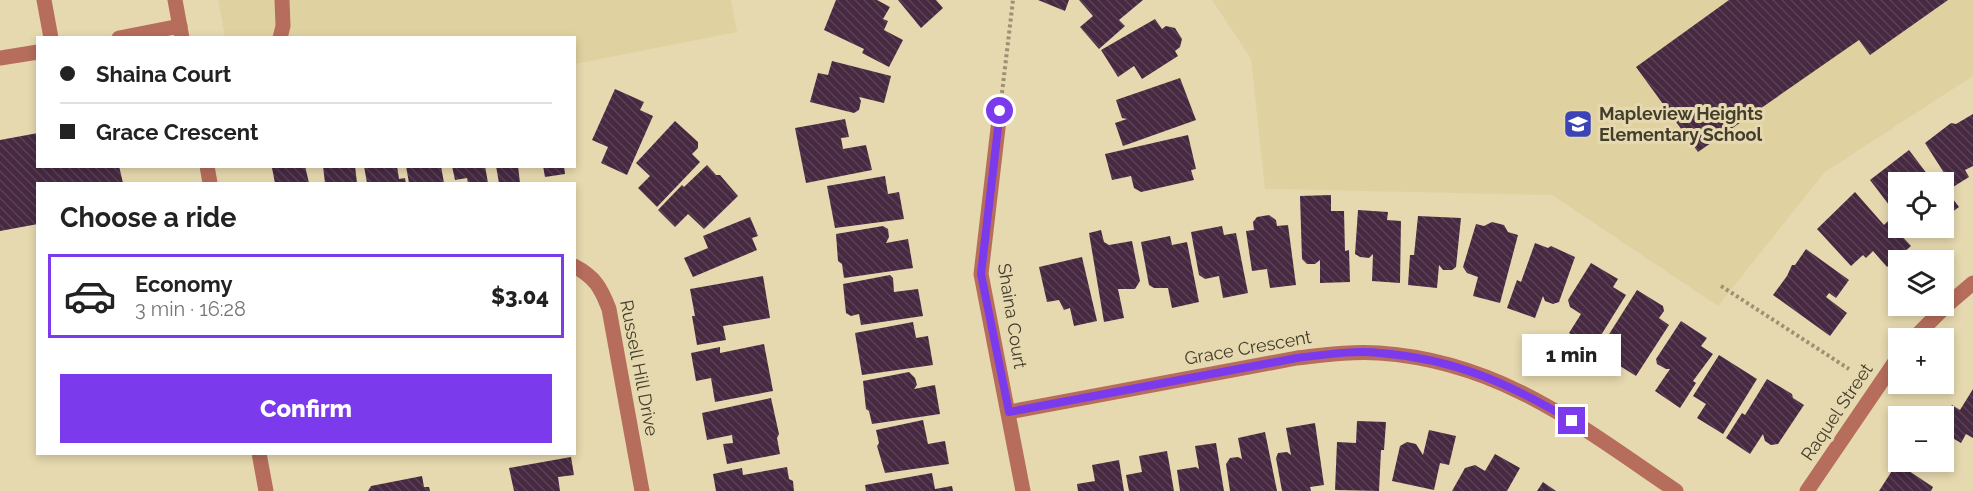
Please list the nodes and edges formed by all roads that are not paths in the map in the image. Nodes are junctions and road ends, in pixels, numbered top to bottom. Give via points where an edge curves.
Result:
1 (44, 0) edge
2 (175, 0) edge
3 (282, 0) edge
4 (181, 32) edge
5 (51, 36) edge
6 (140, 36) edge
7 (280, 36) edge
8 (36, 52) edge
9 (0, 58) edge
10 (1000, 111) road end
11 (576, 267) edge
12 (1973, 283) edge
13 (1924, 328) edge
14 (1888, 372) edge
15 (1009, 412) junction
16 (259, 455) edge
17 (266, 491) edge
18 (642, 491) edge
19 (1023, 491) edge
20 (1676, 491) edge
21 (1807, 491) edge

1 - 5 street
2 - 4 street
3 - 7 street
4 - 6 street
8 - 9 street
10 - 15 street, Shaina Court via 981,274
11 - 18 street, Russell Hill Drive via 601,287 609,309
12 - 13 street
14 - 21 street, Raquel Street
15 - 19 street, Shaina Court
15 - 20 street, Grace Crescent via 1297,358 1378,352 1448,364 1510,386 1572,421
16 - 17 street

